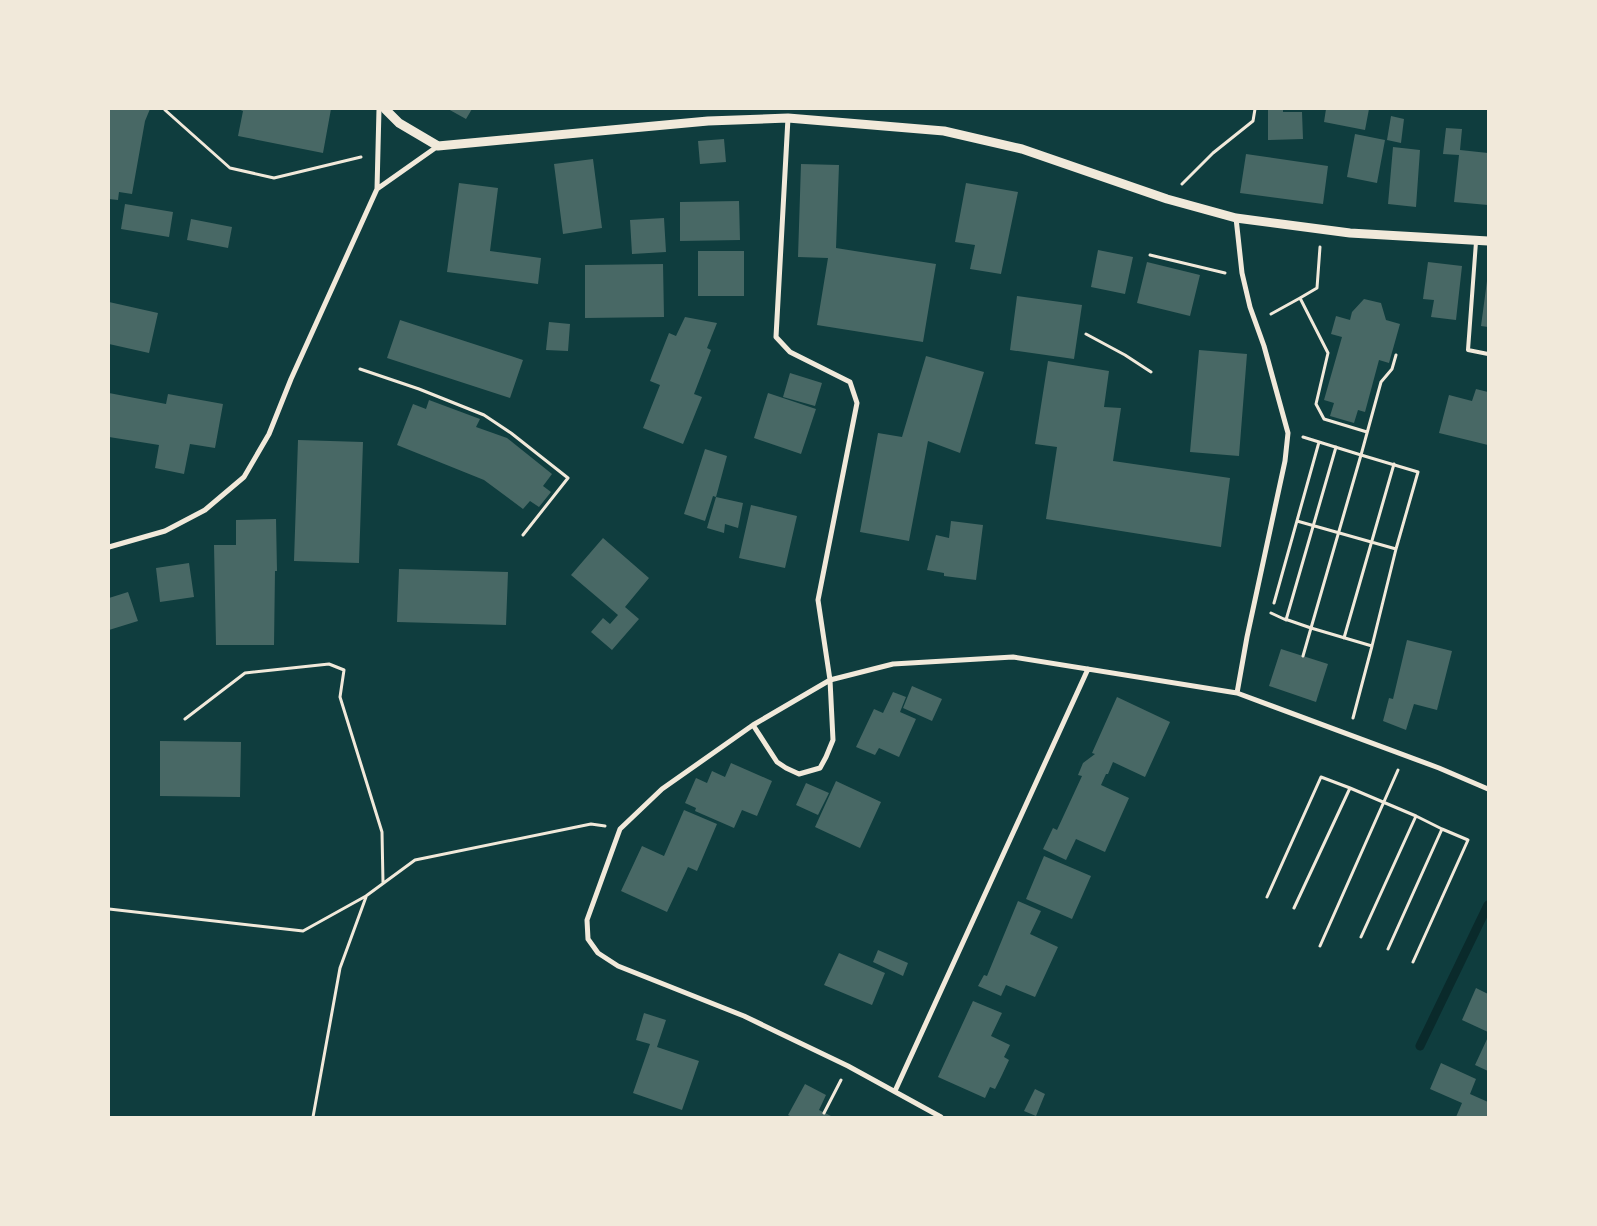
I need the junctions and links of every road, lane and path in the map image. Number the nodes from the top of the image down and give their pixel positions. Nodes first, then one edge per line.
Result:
1 (379, 109) edge
2 (385, 109) edge
3 (1255, 109) edge
4 (164, 110) edge
5 (788, 118) junction
6 (438, 146) junction
7 (377, 153) junction
8 (377, 189) junction
9 (1167, 199) junction
10 (1236, 218) junction
11 (1320, 229) junction
12 (1477, 240) junction
13 (1488, 241) edge
14 (1150, 255) dead end
15 (1225, 273) dead end
16 (1299, 298) junction
17 (1286, 305) dead end
18 (1086, 334) dead end
19 (1488, 354) edge
20 (1396, 355) dead end
21 (360, 370) dead end
22 (1151, 372) dead end
23 (1367, 432) junction
24 (1308, 439) dead end
25 (1319, 442) junction
26 (1336, 447) junction
27 (1361, 455) junction
28 (1394, 464) junction
29 (1297, 521) junction
30 (1313, 525) junction
31 (1339, 533) junction
32 (523, 535) dead end
33 (1373, 543) junction
34 (109, 547) edge
35 (1396, 549) junction
36 (1284, 619) junction
37 (1311, 628) junction
38 (1344, 638) junction
39 (1372, 646) junction
40 (1303, 656) dead end
41 (1088, 669) junction
42 (830, 680) junction
43 (1238, 693) junction
44 (185, 719) dead end
45 (753, 725) junction
46 (1349, 734) junction
47 (1404, 756) junction
48 (1350, 788) junction
49 (1488, 789) edge
50 (1385, 802) junction
51 (1416, 816) junction
52 (620, 829) junction
53 (1442, 829) junction
54 (383, 883) junction
55 (366, 896) junction
56 (1267, 897) dead end
57 (1294, 908) dead end
58 (109, 909) edge
59 (1361, 937) dead end
60 (1320, 946) dead end
61 (1388, 949) dead end
62 (1413, 962) dead end
63 (848, 1066) junction
64 (895, 1091) junction
65 (824, 1113) dead end
66 (313, 1117) edge
67 (941, 1117) edge

1 - 7 street
2 - 6 street
3 - 9 path
4 - 7 path
5 - 6 street
5 - 9 street
5 - 42 street
6 - 8 street
7 - 8 street
8 - 34 street
9 - 10 street
10 - 11 street
10 - 43 street
11 - 12 street
11 - 16 path
12 - 13 street
12 - 19 lane
14 - 15 path
16 - 17 path
16 - 23 path
18 - 22 path
20 - 23 path
21 - 32 path
23 - 27 path
24 - 25 path
25 - 26 path
25 - 29 path
26 - 27 path
26 - 30 path
27 - 28 path
27 - 31 path
28 - 33 path
28 - 35 path
29 - 30 path
29 - 36 path
30 - 31 path
30 - 36 path
31 - 33 path
31 - 37 path
33 - 35 path
33 - 38 path
35 - 39 path
36 - 37 path
37 - 38 path
37 - 40 path
38 - 39 path
39 - 46 path
41 - 42 street
41 - 43 street
41 - 64 street
42 - 45 street
42 - 45 street
43 - 46 street
44 - 54 path
45 - 52 street
46 - 47 street
47 - 49 street
47 - 50 path
48 - 50 path
48 - 56 path
48 - 57 path
50 - 51 path
50 - 60 path
51 - 53 path
51 - 59 path
52 - 54 path
52 - 63 street
53 - 61 path
53 - 62 path
54 - 55 path
55 - 58 path
55 - 66 path
63 - 64 street
63 - 65 path
64 - 67 street

